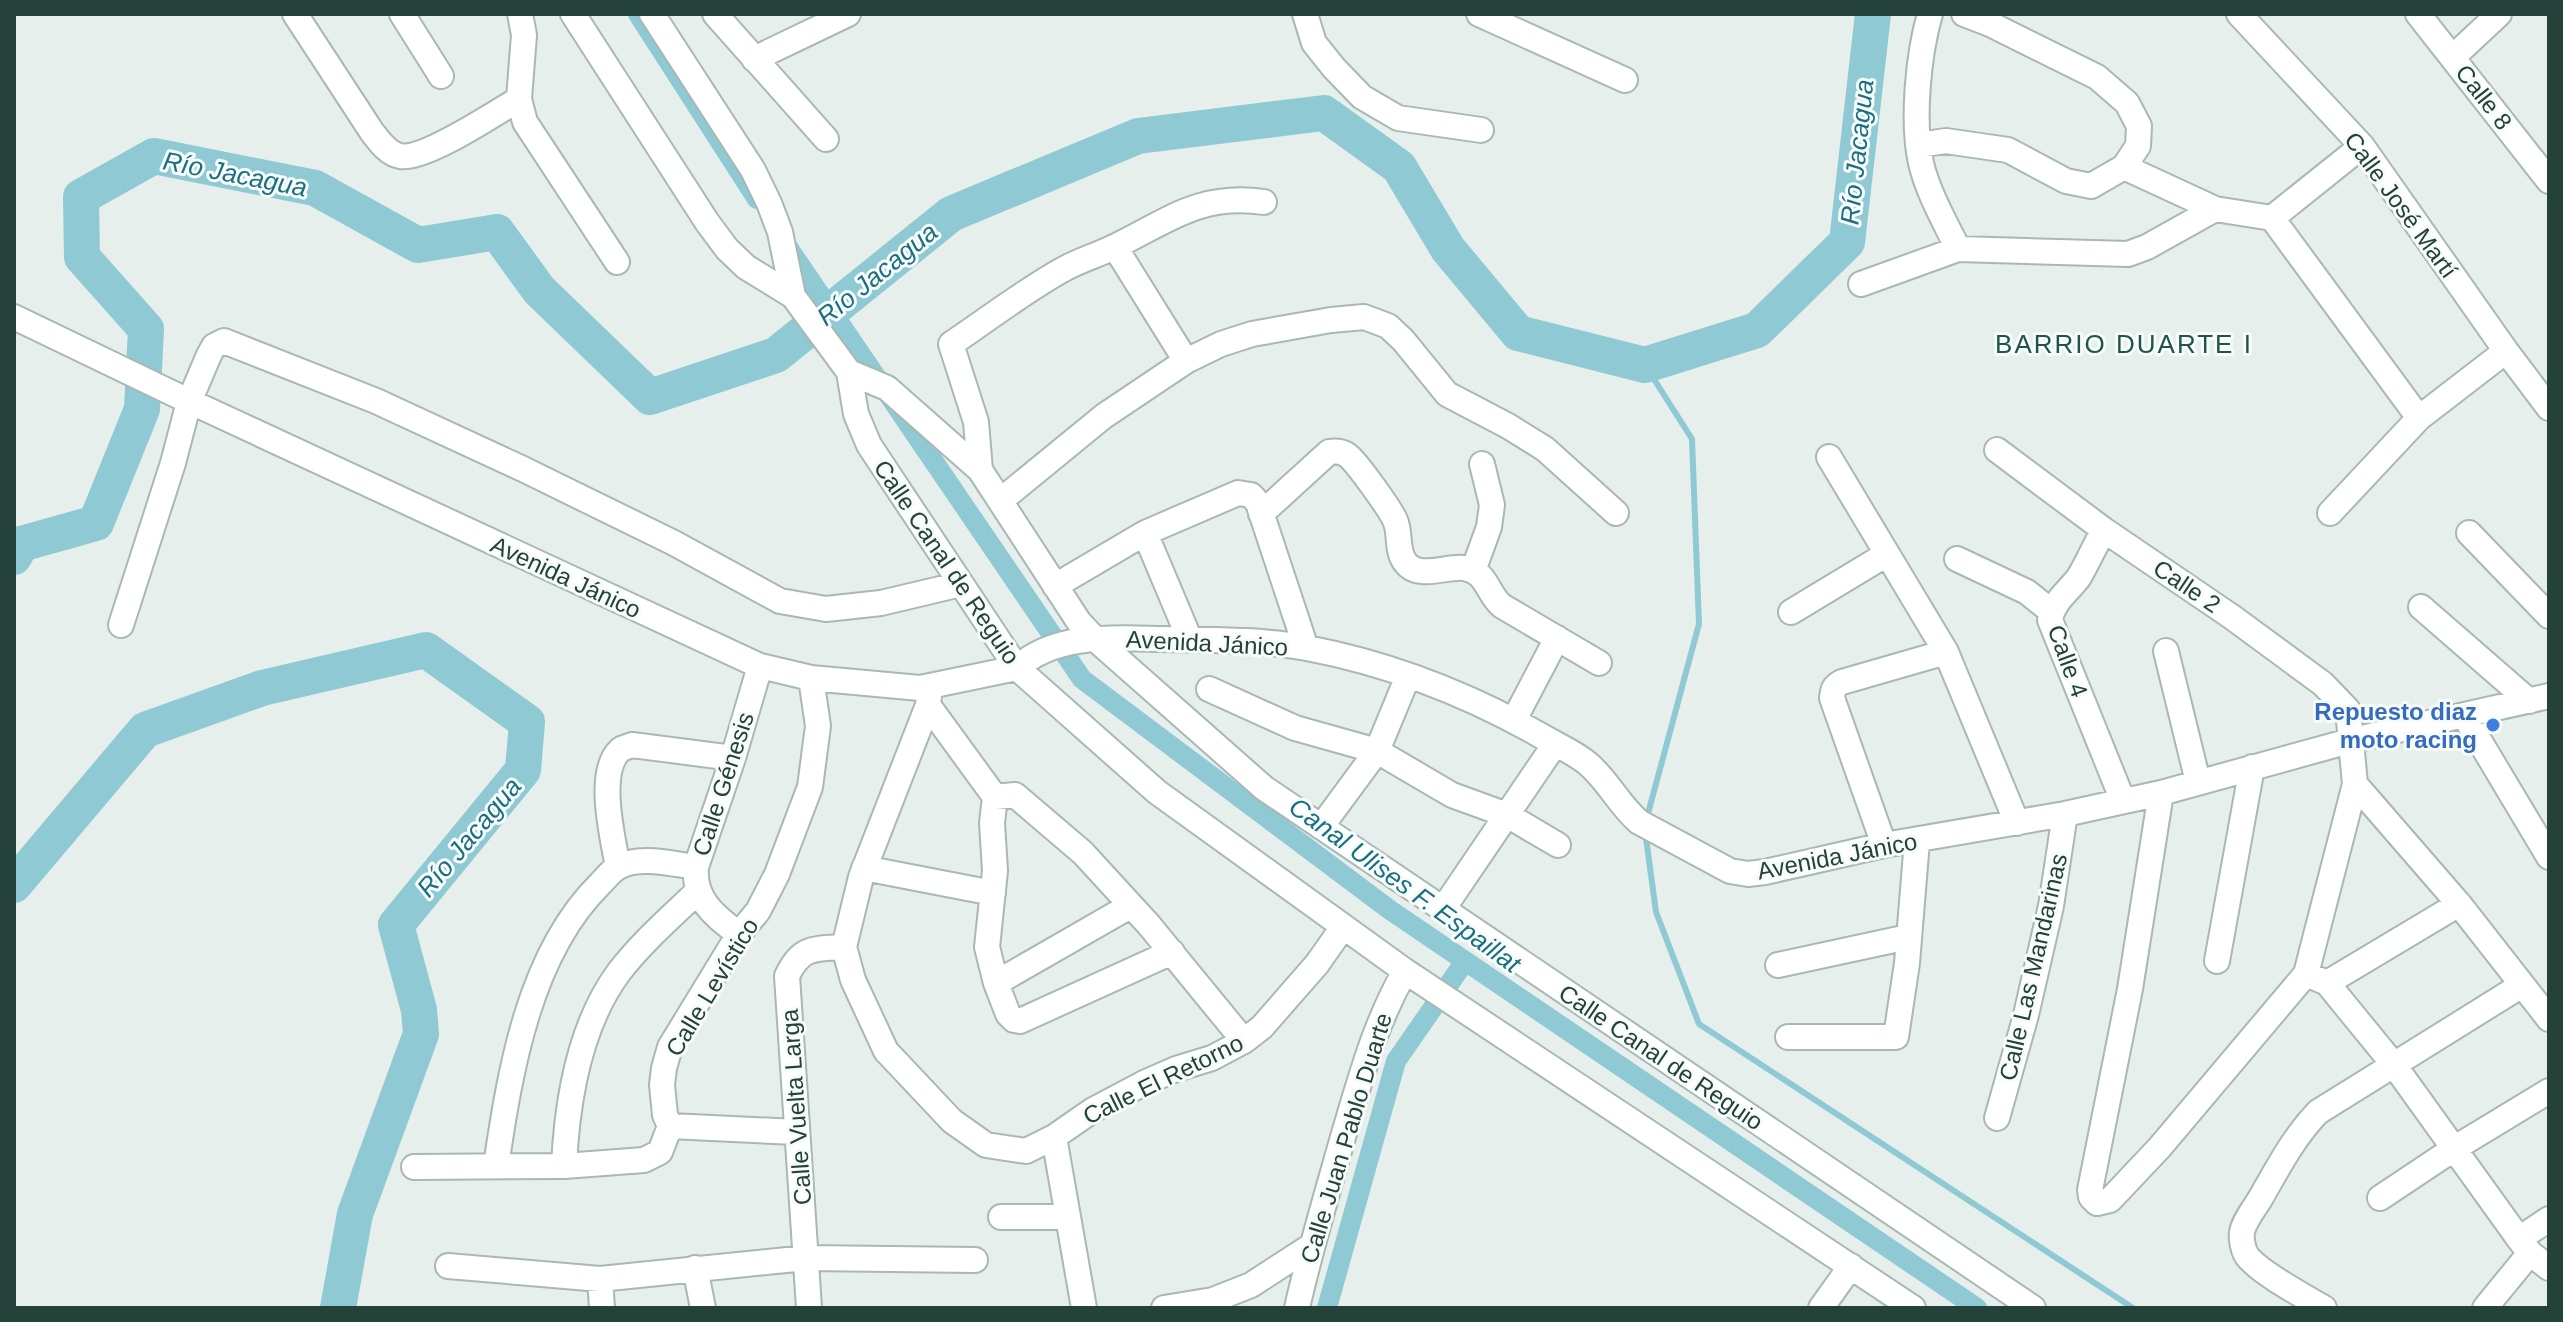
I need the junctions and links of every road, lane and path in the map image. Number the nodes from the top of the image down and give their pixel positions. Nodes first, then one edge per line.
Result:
1 (295, 14) edge
2 (402, 14) edge
3 (520, 14) edge
4 (573, 14) edge
5 (652, 14) edge
6 (715, 14) edge
7 (848, 14) edge
8 (1305, 14) edge
9 (1479, 14) edge
10 (1930, 14) edge
11 (1964, 14) edge
12 (2239, 14) edge
13 (2418, 14) edge
14 (2499, 14) edge
15 (2453, 57) junction
16 (754, 59) junction
17 (441, 76) dead end
18 (1625, 80) dead end
19 (519, 99) junction
20 (1481, 130) dead end
21 (826, 139) dead end
22 (1918, 145) junction
23 (2362, 146) junction
24 (2124, 167) junction
25 (2549, 181) edge
26 (1264, 202) dead end
27 (2215, 209) junction
28 (2272, 218) junction
29 (1115, 247) junction
30 (1958, 249) junction
31 (617, 262) dead end
32 (1861, 284) dead end
33 (793, 296) junction
34 (14, 317) edge
35 (2506, 351) junction
36 (1186, 361) junction
37 (849, 372) junction
38 (183, 398) junction
39 (2549, 408) edge
40 (2419, 418) junction
41 (1997, 450) dead end
42 (1829, 457) dead end
43 (1482, 464) dead end
44 (980, 470) junction
45 (1000, 501) junction
46 (1616, 513) dead end
47 (2330, 513) dead end
48 (1261, 514) junction
49 (2104, 530) junction
50 (1145, 533) junction
51 (2469, 533) dead end
52 (1887, 554) junction
53 (1957, 559) dead end
54 (1473, 571) junction
55 (961, 584) junction
56 (1055, 586) junction
57 (2421, 607) dead end
58 (1791, 612) dead end
59 (2052, 612) junction
60 (2549, 616) edge
61 (121, 625) dead end
62 (1557, 638) junction
63 (1087, 639) junction
64 (1190, 640) junction
65 (1306, 648) junction
66 (2166, 651) dead end
67 (1946, 652) junction
68 (1022, 663) junction
69 (1599, 663) dead end
70 (760, 666) junction
71 (1408, 676) junction
72 (811, 678) junction
73 (1209, 689) dead end
74 (929, 696) junction
75 (2539, 698) edge
76 (2464, 715) junction
77 (1514, 720) junction
78 (2353, 740) junction
79 (1555, 744) junction
80 (1377, 751) junction
81 (733, 758) junction
82 (2252, 767) junction
83 (2198, 782) junction
84 (2355, 784) junction
85 (2161, 793) junction
86 (995, 797) junction
87 (2123, 801) junction
88 (2065, 814) junction
89 (1507, 815) junction
90 (2017, 823) junction
91 (1321, 827) junction
92 (1917, 841) junction
93 (1558, 845) dead end
94 (1884, 845) junction
95 (2549, 857) edge
96 (618, 867) junction
97 (864, 868) junction
98 (696, 879) junction
99 (993, 893) junction
100 (2459, 904) junction
101 (1130, 906) junction
102 (1443, 909) junction
103 (1343, 927) junction
104 (739, 934) junction
105 (1908, 937) junction
106 (844, 947) junction
107 (1172, 952) junction
108 (2217, 961) dead end
109 (1778, 965) dead end
110 (1405, 971) junction
111 (2316, 978) junction
112 (996, 983) junction
113 (2522, 985) junction
114 (2549, 1019) edge
115 (1788, 1037) dead end
116 (1244, 1041) junction
117 (2394, 1065) junction
118 (2549, 1091) edge
119 (1997, 1118) dead end
120 (670, 1126) junction
121 (796, 1132) junction
122 (1054, 1137) junction
123 (2455, 1148) junction
124 (496, 1166) junction
125 (564, 1166) junction
126 (414, 1167) dead end
127 (2380, 1198) dead end
128 (1001, 1217) dead end
129 (1068, 1217) junction
130 (2549, 1219) edge
131 (1311, 1246) junction
132 (2532, 1254) edge
133 (806, 1258) junction
134 (975, 1260) dead end
135 (448, 1266) dead end
136 (1851, 1266) junction
137 (695, 1268) junction
138 (600, 1279) junction
139 (602, 1308) edge
140 (703, 1308) edge
141 (809, 1308) edge
142 (1084, 1308) edge
143 (1164, 1308) edge
144 (1297, 1308) edge
145 (1821, 1308) edge
146 (1913, 1308) edge
147 (2033, 1308) edge
148 (2324, 1308) edge
149 (2485, 1308) edge

1 - 19 street
2 - 17 street
3 - 19 street
4 - 33 street
5 - 33 street
6 - 16 street
7 - 16 street
8 - 20 street
9 - 18 street
10 - 22 street
11 - 24 street
12 - 23 street, Calle José Martí
13 - 15 street, Calle 8
14 - 15 street
15 - 25 street, Calle 8
16 - 21 street
19 - 31 street
22 - 24 street
22 - 30 street
23 - 28 street
23 - 35 street, Calle José Martí
24 - 27 street
26 - 29 street
27 - 28 street
27 - 30 street
28 - 40 street
29 - 36 street
29 - 44 street
30 - 32 street
33 - 37 street
34 - 38 street, Avenida Jánico
35 - 39 street, Calle José Martí
35 - 40 street
36 - 45 street
36 - 46 street
37 - 44 street, Calle Canal de Reguio
37 - 55 street, Calle Canal de Reguio
38 - 55 street
38 - 61 street
38 - 70 street, Avenida Jánico
40 - 47 street
41 - 49 street, Calle 2
42 - 52 street
43 - 54 street
44 - 45 street, Calle Canal de Reguio
45 - 56 street, Calle Canal de Reguio
48 - 50 street
48 - 54 street
48 - 65 street
49 - 59 street, Calle 4
49 - 78 street, Calle 2
50 - 56 street
50 - 64 street
51 - 60 street
52 - 58 street
52 - 67 street
53 - 59 street
54 - 62 street
55 - 68 street, Calle Canal de Reguio
56 - 63 street, Calle Canal de Reguio
57 - 75 street
59 - 87 street, Calle 4
62 - 69 street
62 - 77 street
63 - 64 street, Avenida Jánico
63 - 68 street, Avenida Jánico
63 - 91 street, Calle Canal de Reguio
64 - 65 street, Avenida Jánico
65 - 71 street, Avenida Jánico
66 - 83 street
67 - 90 street
67 - 94 street
68 - 74 street, Avenida Jánico
68 - 103 street, Calle Canal de Reguio
70 - 72 street, Avenida Jánico
70 - 81 street, Calle Génesis
71 - 77 street, Avenida Jánico
71 - 80 street
72 - 74 street, Avenida Jánico
72 - 104 street, Calle Levístico
73 - 80 street
74 - 86 street
74 - 97 street
75 - 76 street, Avenida Jánico
76 - 78 street, Avenida Jánico
76 - 95 street
77 - 79 street, Avenida Jánico
78 - 82 street, Avenida Jánico
78 - 84 street, Calle 2
79 - 89 street
79 - 94 street, Avenida Jánico
80 - 89 street
80 - 91 street
81 - 96 street
81 - 98 street, Calle Génesis
82 - 83 street, Avenida Jánico
82 - 108 street
83 - 85 street, Avenida Jánico
84 - 100 street
84 - 111 street, Calle 2
85 - 87 street, Avenida Jánico
85 - 111 street
86 - 99 street
86 - 101 street
87 - 88 street, Avenida Jánico
88 - 90 street, Avenida Jánico
88 - 119 street, Calle Las Mandarinas
89 - 93 street
89 - 102 street
90 - 92 street, Avenida Jánico
91 - 102 street, Calle Canal de Reguio
92 - 94 street, Avenida Jánico
92 - 105 street
96 - 98 street
96 - 124 street
97 - 99 street
97 - 106 street
98 - 104 street, Calle Génesis
98 - 125 street
99 - 112 street
100 - 111 street
100 - 113 street
101 - 107 street
101 - 112 street
102 - 147 street, Calle Canal de Reguio
103 - 110 street, Calle Canal de Reguio
103 - 116 street, Calle El Retorno
104 - 120 street, Calle Levístico
105 - 109 street
105 - 115 street
106 - 121 street, Calle Vuelta Larga
106 - 122 street, Calle El Retorno
107 - 112 street
107 - 116 street
110 - 131 street, Calle Juan Pablo Duarte
110 - 136 street, Calle Canal de Reguio
111 - 117 street
113 - 114 street
113 - 117 street
116 - 122 street, Calle El Retorno
117 - 123 street
117 - 148 street
118 - 123 street
120 - 121 street
120 - 125 street
121 - 133 street, Calle Vuelta Larga
122 - 129 street
123 - 127 street
123 - 132 street
124 - 125 street
124 - 126 street
128 - 129 street
129 - 142 street
130 - 132 street
131 - 143 street
131 - 144 street, Calle Juan Pablo Duarte
132 - 149 street
133 - 134 street
133 - 137 street
133 - 141 street, Calle Vuelta Larga
135 - 138 street
136 - 145 street
136 - 146 street, Calle Canal de Reguio
137 - 138 street
137 - 140 street
138 - 139 street

